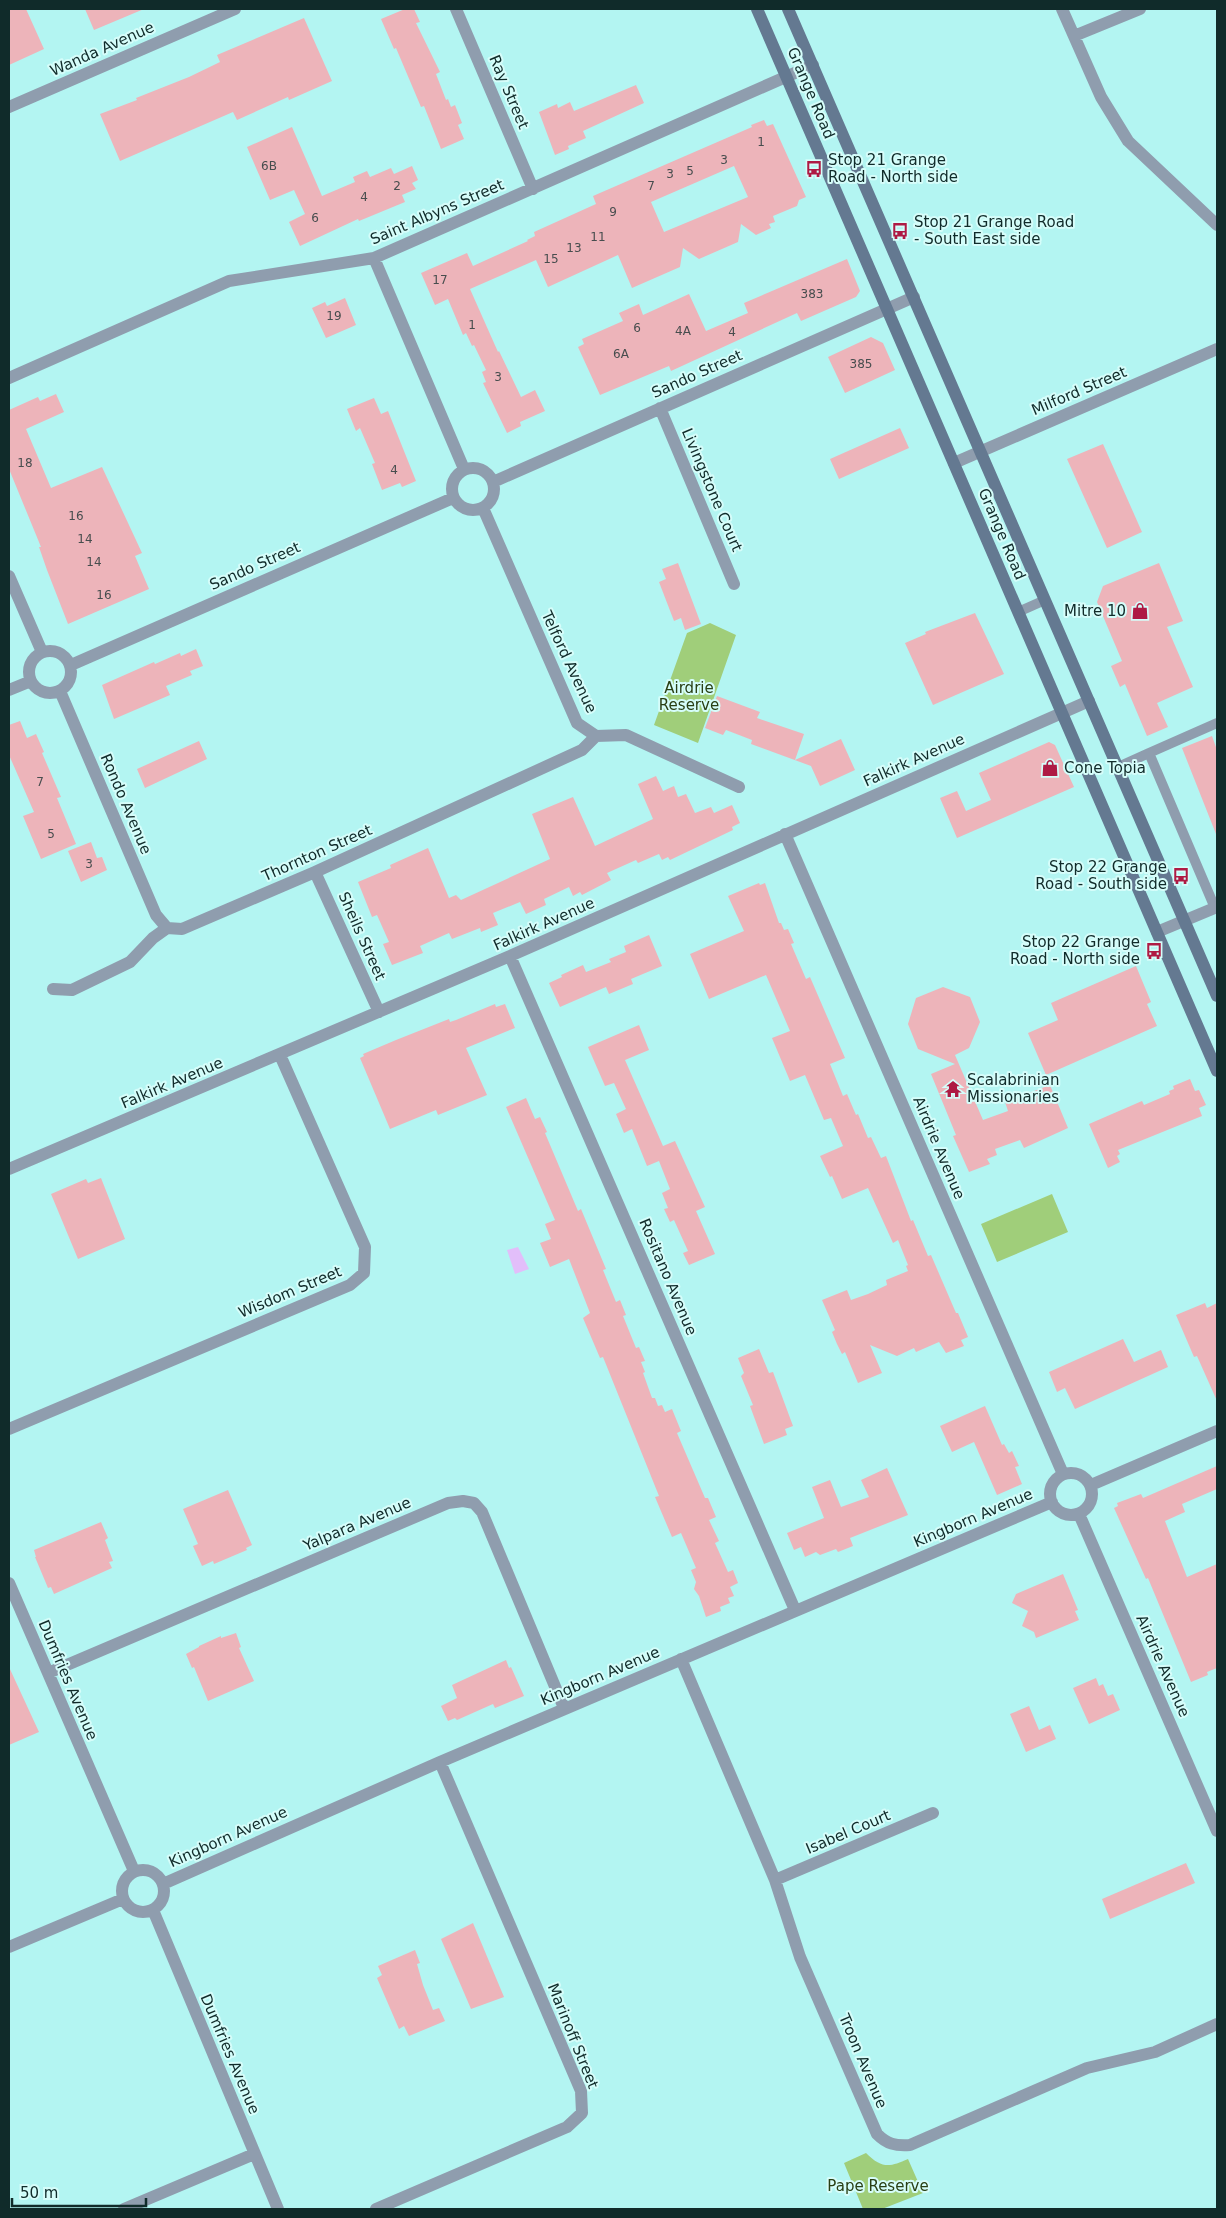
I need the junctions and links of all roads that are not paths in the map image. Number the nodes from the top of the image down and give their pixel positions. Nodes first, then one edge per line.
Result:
1 (235, 9) edge
2 (456, 9) edge
3 (757, 9) edge
4 (788, 9) edge
5 (1062, 9) edge
6 (1140, 9) edge
7 (1074, 36) junction
8 (812, 65) junction
9 (787, 77) junction
10 (9, 107) edge
11 (533, 189) junction
12 (1217, 225) edge
13 (374, 258) junction
14 (914, 297) junction
15 (887, 309) junction
16 (1217, 349) edge
17 (9, 378) edge
18 (660, 408) junction
19 (980, 451) junction
20 (954, 463) junction
21 (464, 469) junction
22 (493, 482) junction
23 (453, 498) junction
24 (483, 508) junction
25 (9, 576) edge
26 (734, 584) dead end
27 (1045, 600) junction
28 (1018, 612) junction
29 (42, 652) junction
30 (70, 665) junction
31 (31, 681) junction
32 (9, 690) edge
33 (60, 691) junction
34 (1089, 701) junction
35 (1062, 712) junction
36 (1217, 724) edge
37 (596, 736) junction
38 (1149, 753) junction
39 (1118, 767) junction
40 (739, 787) dead end
41 (785, 834) junction
42 (316, 872) junction
43 (1216, 907) edge
44 (1184, 920) junction
45 (167, 928) junction
46 (1157, 932) junction
47 (510, 956) junction
48 (53, 989) dead end
49 (1217, 996) edge
50 (379, 1012) junction
51 (280, 1055) junction
52 (1217, 1072) edge
53 (9, 1169) edge
54 (9, 1429) edge
55 (1217, 1431) edge
56 (1063, 1474) junction
57 (1091, 1485) junction
58 (1052, 1502) junction
59 (1079, 1514) junction
60 (9, 1583) edge
61 (795, 1610) junction
62 (681, 1660) junction
63 (48, 1673) junction
64 (564, 1708) junction
65 (440, 1762) junction
66 (933, 1813) dead end
67 (1217, 1831) edge
68 (134, 1871) junction
69 (775, 1880) junction
70 (163, 1884) junction
71 (123, 1900) junction
72 (152, 1910) junction
73 (9, 1947) edge
74 (1217, 2024) edge
75 (254, 2154) junction
76 (124, 2209) edge
77 (278, 2209) edge
78 (376, 2209) edge

1 - 10 street, Wanda Avenue
2 - 11 street, Ray Street
3 - 9 main road, Grange Road
4 - 8 main road, Grange Road
5 - 7 street
6 - 7 street
7 - 12 street
8 - 9 street, Saint Albyns Street
8 - 14 main road, Grange Road
9 - 11 street, Saint Albyns Street
9 - 15 main road, Grange Road
11 - 13 street, Saint Albyns Street
13 - 17 street, Saint Albyns Street
13 - 21 street
14 - 15 street, Sando Street
14 - 19 main road, Grange Road
15 - 18 street, Sando Street
15 - 20 main road, Grange Road
16 - 19 street, Milford Street
18 - 22 street, Sando Street
18 - 26 street, Livingstone Court
19 - 20 street, Milford Street
19 - 27 main road, Grange Road
20 - 28 main road, Grange Road
21 - 22 street
21 - 23 street
22 - 24 street
23 - 24 street
23 - 30 street, Sando Street
24 - 37 street, Telford Avenue
25 - 29 street
27 - 28 lane
27 - 34 main road, Grange Road
28 - 35 main road, Grange Road
29 - 30 street
29 - 31 street
30 - 33 street
31 - 32 street
31 - 33 street
33 - 45 street, Rondo Avenue
34 - 35 street, Falkirk Avenue
34 - 39 main road, Grange Road
35 - 41 street, Falkirk Avenue
35 - 46 main road, Grange Road
36 - 38 lane
37 - 40 street
37 - 42 street, Thornton Street
38 - 39 lane
38 - 43 lane
39 - 44 main road, Grange Road
41 - 47 street, Falkirk Avenue
41 - 56 street, Airdrie Avenue
42 - 45 street, Thornton Street
42 - 50 street, Sheils Street
43 - 44 street
44 - 46 street
44 - 49 main road, Grange Road
45 - 48 street
46 - 52 main road, Grange Road
47 - 50 street, Falkirk Avenue
47 - 61 street, Rositano Avenue
50 - 51 street, Falkirk Avenue
51 - 53 street, Falkirk Avenue
51 - 54 street, Wisdom Street
55 - 57 street
56 - 57 street
56 - 58 street
57 - 59 street
58 - 59 street
58 - 61 street, Kingborn Avenue
59 - 67 street, Airdrie Avenue
60 - 63 street, Dumfries Avenue
61 - 62 street, Kingborn Avenue
62 - 64 street, Kingborn Avenue
62 - 69 street, Troon Avenue
63 - 64 street, Yalpara Avenue
63 - 68 street, Dumfries Avenue
64 - 65 street, Kingborn Avenue
65 - 70 street, Kingborn Avenue
65 - 78 street, Marinoff Street
66 - 69 street, Isabel Court
68 - 70 street
68 - 71 street
69 - 74 street, Troon Avenue
70 - 72 street
71 - 72 street
71 - 73 street
72 - 75 street, Dumfries Avenue
75 - 76 street
75 - 77 street, Dumfries Avenue

